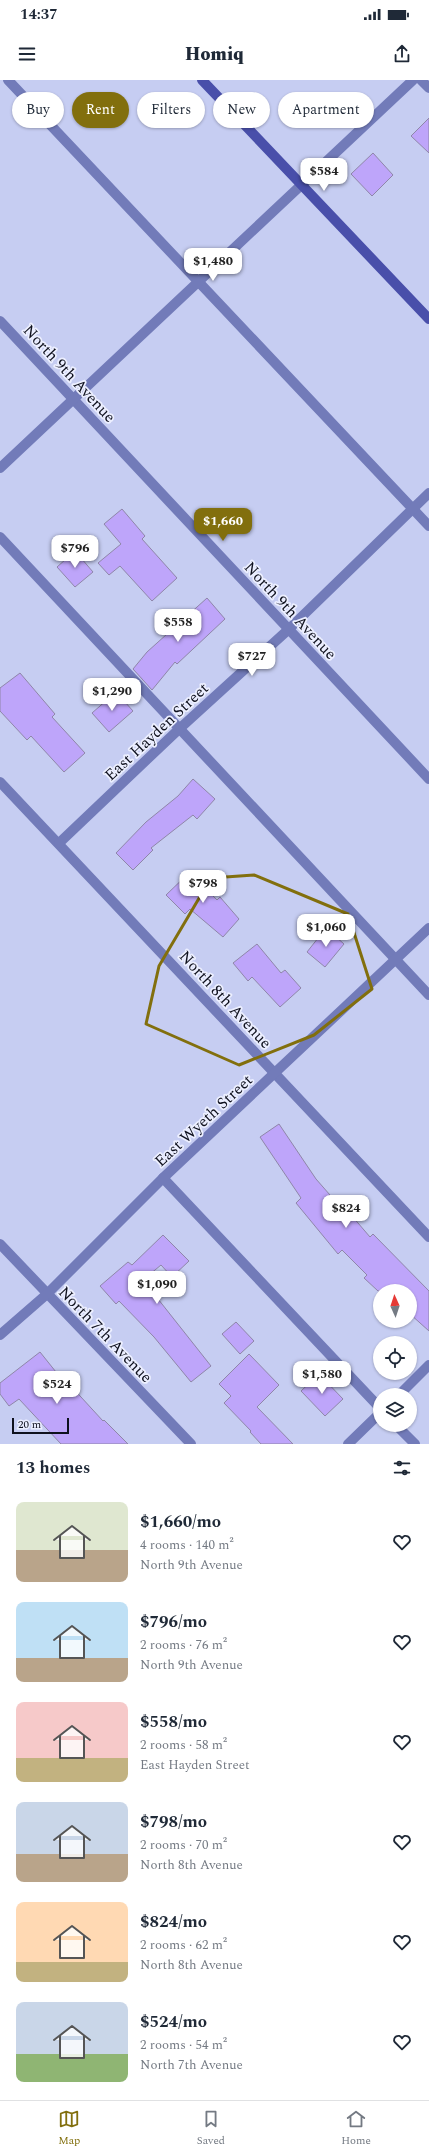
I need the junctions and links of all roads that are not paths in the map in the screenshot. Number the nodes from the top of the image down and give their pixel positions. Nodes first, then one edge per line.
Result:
1 (8, 80) edge
2 (202, 80) edge
3 (412, 80) edge
4 (421, 80) edge
5 (429, 88) edge
6 (301, 184) junction
7 (198, 281) junction
8 (429, 319) edge
9 (0, 321) edge
10 (74, 400) junction
11 (0, 468) edge
12 (429, 493) edge
13 (412, 508) junction
14 (429, 526) edge
15 (0, 537) edge
16 (289, 629) junction
17 (179, 729) junction
18 (429, 778) edge
19 (0, 782) edge
20 (59, 843) junction
21 (429, 928) edge
22 (395, 959) junction
23 (429, 995) edge
24 (275, 1073) junction
25 (163, 1178) junction
26 (429, 1238) edge
27 (0, 1244) edge
28 (47, 1294) junction
29 (0, 1335) edge
30 (429, 1365) edge
31 (406, 1388) edge
32 (373, 1401) edge
33 (373, 1421) edge
34 (403, 1432) edge
35 (191, 1444) edge
36 (348, 1444) edge
37 (414, 1444) edge

1 - 7 street
2 - 6 street
3 - 6 street
4 - 5 street
6 - 7 street
6 - 8 street
7 - 10 street
7 - 13 street
9 - 10 street, North 9th Avenue
10 - 11 street
10 - 16 street, North 9th Avenue
12 - 13 street, East Hayden Street
13 - 14 street
13 - 16 street, East Hayden Street
15 - 17 street
16 - 17 street, East Hayden Street
16 - 18 street, North 9th Avenue
17 - 20 street, East Hayden Street
17 - 22 street
19 - 20 street, North 8th Avenue
20 - 24 street, North 8th Avenue
21 - 22 street, East Wyeth Street
22 - 23 street
22 - 24 street, East Wyeth Street
24 - 25 street, East Wyeth Street
24 - 26 street, North 8th Avenue
25 - 28 street, East Wyeth Street
25 - 32 street
27 - 28 street, North 7th Avenue
28 - 29 street, East Wyeth Street
28 - 35 street, North 7th Avenue
30 - 31 street
33 - 36 street
34 - 37 street

